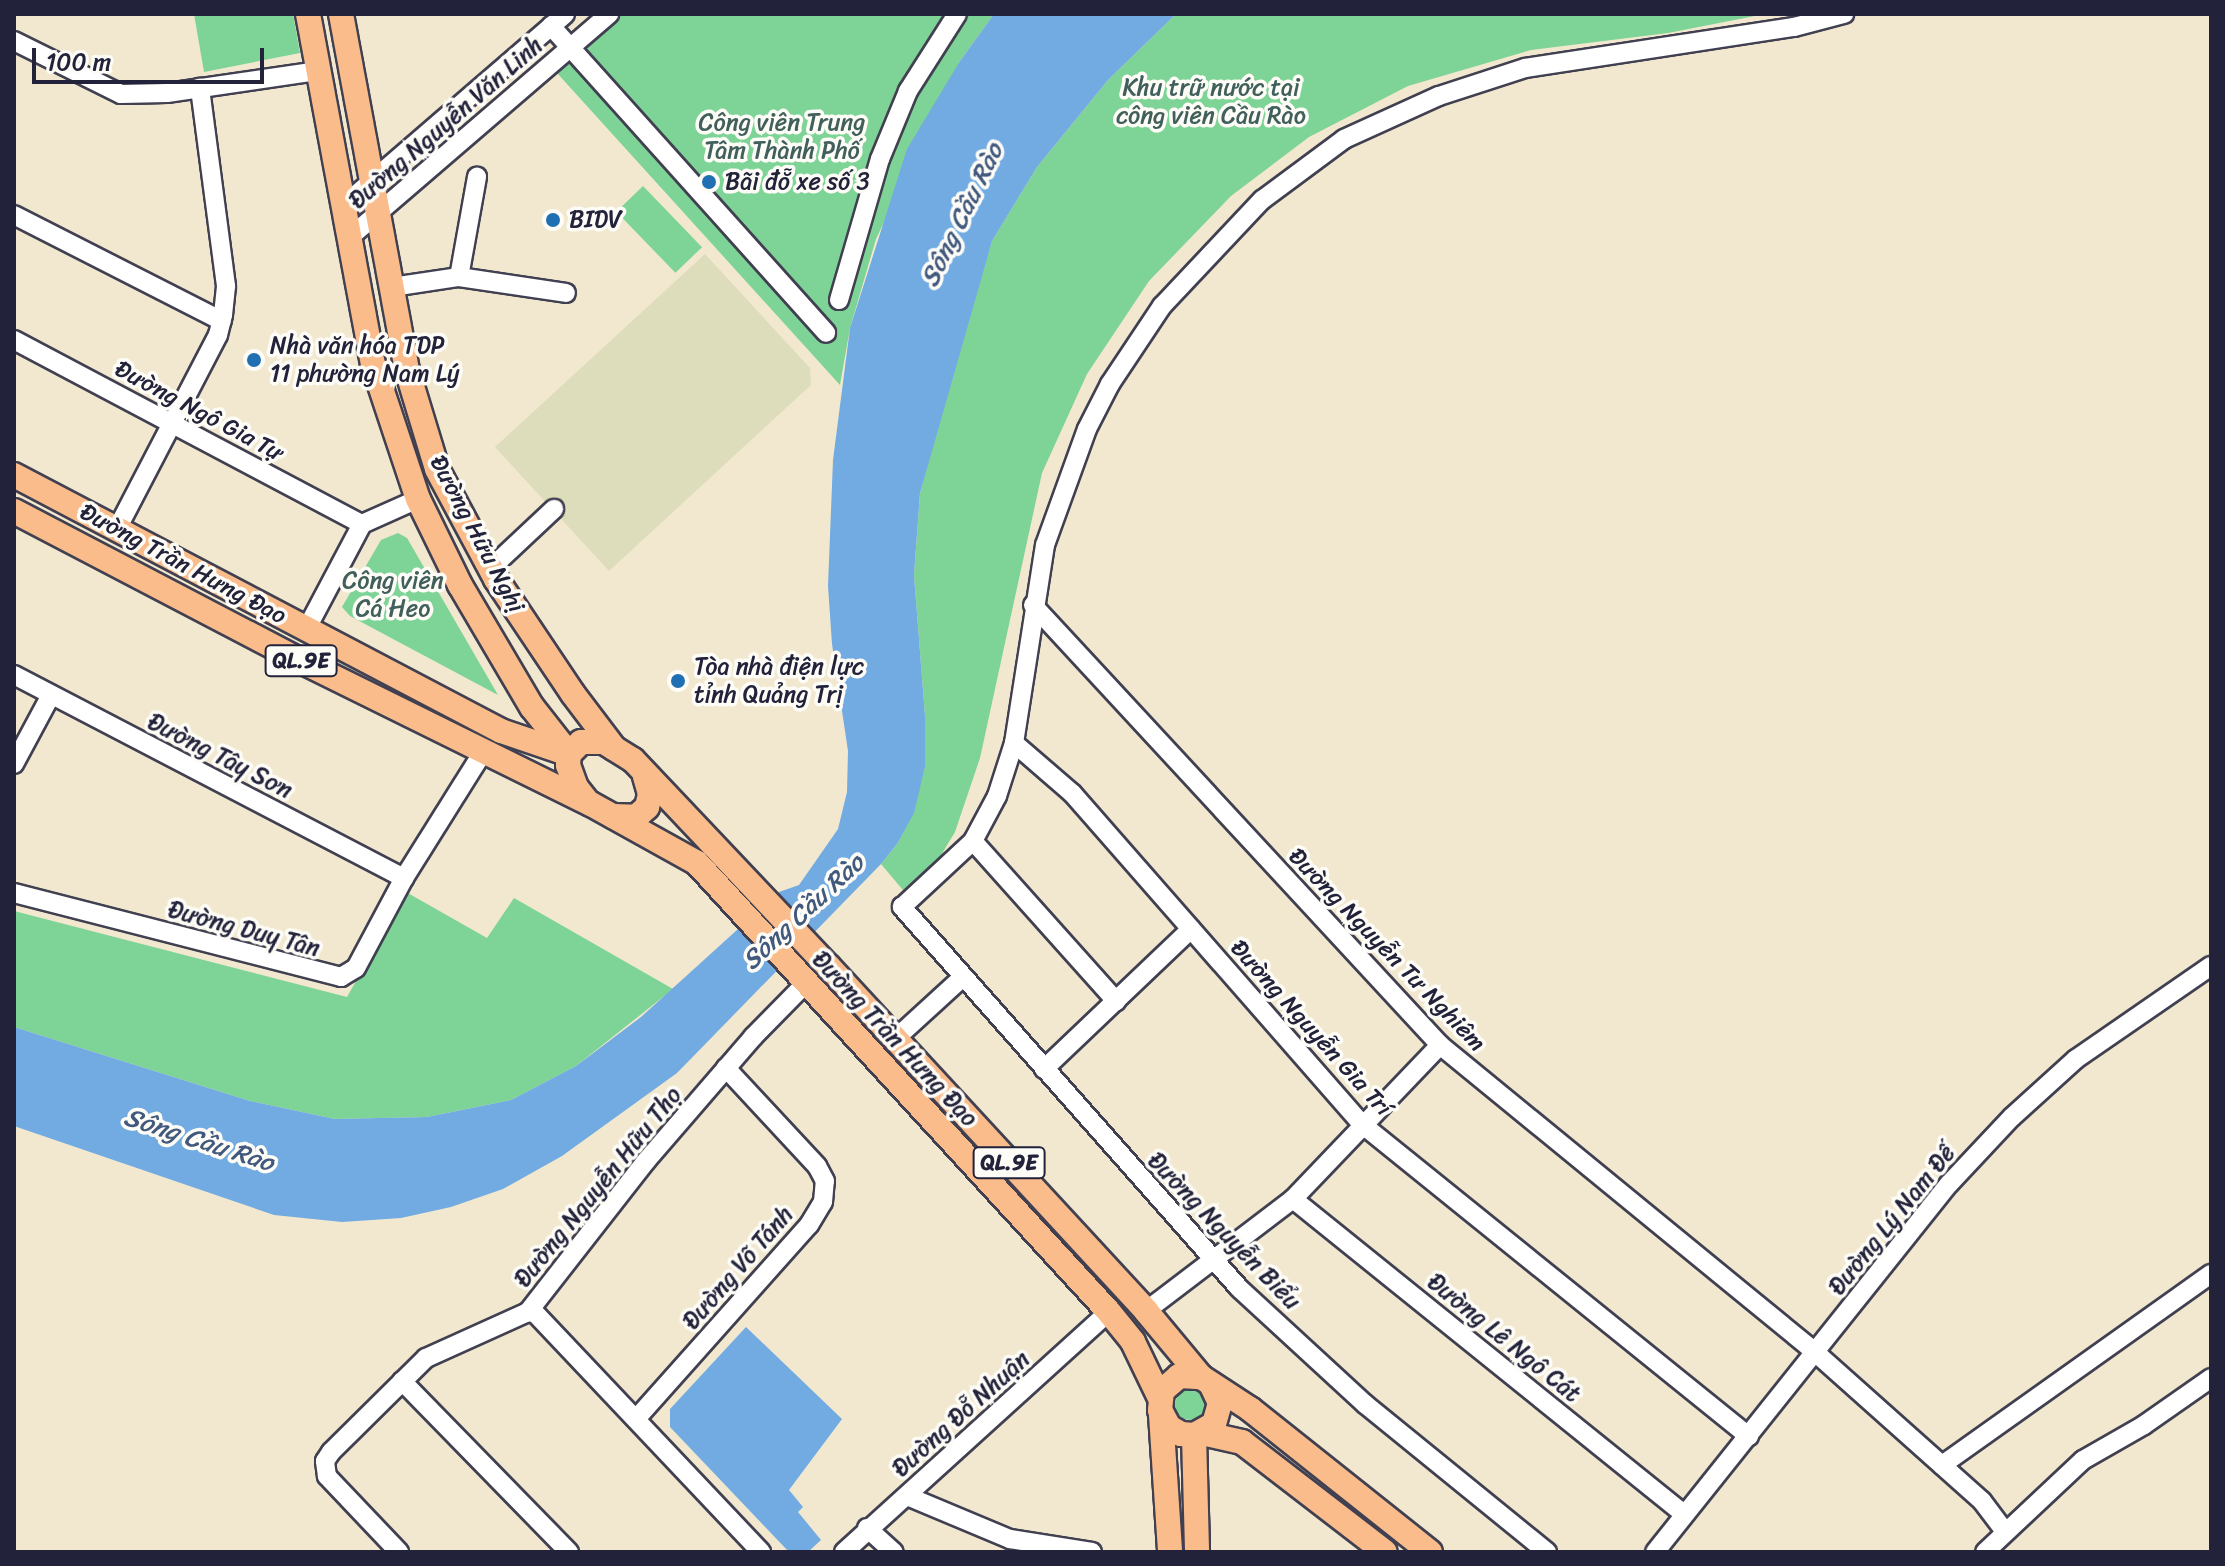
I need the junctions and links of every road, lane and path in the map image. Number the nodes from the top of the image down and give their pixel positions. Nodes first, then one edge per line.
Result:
1 (308, 14) edge
2 (341, 14) edge
3 (609, 14) edge
4 (957, 14) edge
5 (1844, 14) edge
6 (558, 20) edge
7 (14, 41) edge
8 (570, 48) junction
9 (318, 71) junction
10 (200, 88) junction
11 (477, 177) dead end
12 (372, 180) junction
13 (344, 205) junction
14 (378, 213) junction
15 (14, 215) edge
16 (350, 237) junction
17 (459, 277) junction
18 (392, 287) junction
19 (566, 293) dead end
20 (839, 300) dead end
21 (222, 321) junction
22 (826, 333) dead end
23 (14, 340) edge
24 (173, 424) junction
25 (14, 475) edge
26 (418, 499) junction
27 (554, 509) dead end
28 (14, 511) edge
29 (362, 524) junction
30 (117, 529) junction
31 (490, 569) junction
32 (1033, 605) junction
33 (307, 628) junction
34 (293, 657) junction
35 (14, 675) edge
36 (51, 695) junction
37 (1014, 743) junction
38 (614, 748) junction
39 (483, 752) junction
40 (569, 754) junction
41 (14, 764) edge
42 (645, 777) junction
43 (591, 804) junction
44 (613, 816) junction
45 (973, 841) junction
46 (404, 878) junction
47 (14, 893) edge
48 (1191, 929) junction
49 (2211, 966) edge
50 (802, 975) junction
51 (963, 977) junction
52 (1116, 1001) junction
53 (895, 1039) junction
54 (1440, 1045) junction
55 (726, 1068) junction
56 (1044, 1069) junction
57 (1363, 1125) junction
58 (1293, 1199) junction
59 (1213, 1261) junction
60 (2211, 1274) edge
61 (1146, 1311) junction
62 (528, 1312) junction
63 (1109, 1312) junction
64 (1816, 1353) junction
65 (2211, 1378) edge
66 (1206, 1380) junction
67 (402, 1381) junction
68 (1160, 1407) junction
69 (636, 1419) junction
70 (1198, 1434) junction
71 (1749, 1437) junction
72 (1942, 1465) junction
73 (907, 1496) junction
74 (1684, 1514) junction
75 (867, 1528) junction
76 (2005, 1531) junction
77 (399, 1552) edge
78 (569, 1552) edge
79 (761, 1552) edge
80 (844, 1552) edge
81 (894, 1552) edge
82 (1084, 1552) edge
83 (1092, 1552) edge
84 (1170, 1552) edge
85 (1197, 1552) edge
86 (1385, 1552) edge
87 (1430, 1552) edge
88 (1547, 1552) edge
89 (1655, 1552) edge
90 (1985, 1552) edge

1 - 9 main road, Đường Hữu Nghị
2 - 12 main road, Đường Hữu Nghị
3 - 8 street, Đường Nguyễn Văn Linh
4 - 20 street
5 - 32 street
6 - 8 street
6 - 12 street, Đường Nguyễn Văn Linh
7 - 10 street
8 - 14 street, Đường Nguyễn Văn Linh
8 - 22 street
9 - 10 street
9 - 13 main road, Đường Hữu Nghị
10 - 21 street
11 - 17 street
12 - 13 street, Đường Nguyễn Văn Linh
12 - 14 main road, Đường Hữu Nghị
13 - 16 main road, Đường Hữu Nghị
14 - 16 street, Đường Nguyễn Văn Linh
14 - 18 main road, Đường Hữu Nghị
15 - 21 street
16 - 26 main road, Đường Hữu Nghị
17 - 18 street
17 - 19 street
18 - 31 main road, Đường Hữu Nghị
21 - 24 street
23 - 24 street, Đường Ngô Gia Tự
24 - 29 street, Đường Ngô Gia Tự
24 - 30 street
25 - 30 main road, Đường Trần Hưng Đạo / QL.9E
26 - 29 street
26 - 40 main road, Đường Hữu Nghị
27 - 31 street
28 - 34 main road, Đường Trần Hưng Đạo / QL.9E
29 - 33 street
30 - 33 main road, Đường Trần Hưng Đạo / QL.9E
31 - 38 main road, Đường Hữu Nghị
32 - 37 street
32 - 54 street, Đường Nguyễn Tư Nghiêm
33 - 34 main road
33 - 40 main road, Đường Trần Hưng Đạo / QL.9E
34 - 39 main road, Đường Trần Hưng Đạo / QL.9E
35 - 36 street, Đường Tây Sơn
36 - 41 street
36 - 46 street, Đường Tây Sơn
37 - 45 street
37 - 48 street, Đường Nguyễn Gia Trí
38 - 40 main road
38 - 42 main road, Đường Trần Hưng Đạo
39 - 43 main road, Đường Trần Hưng Đạo / QL.9E
39 - 46 street, Đường Duy Tân
40 - 43 main road, Đường Trần Hưng Đạo
42 - 44 main road
42 - 53 main road, Đường Trần Hưng Đạo / QL.9E
43 - 44 main road, Đường Trần Hưng Đạo
44 - 50 main road, Đường Trần Hưng Đạo / QL.9E
45 - 51 street, Đường Nguyễn Biểu
45 - 52 street
46 - 47 street, Đường Duy Tân
48 - 52 street
48 - 57 street, Đường Nguyễn Gia Trí
49 - 64 street, Đường Lý Nam Đế
50 - 55 street, Đường Nguyễn Hữu Thọ
50 - 63 main road, Đường Trần Hưng Đạo / QL.9E
51 - 53 street
51 - 56 street, Đường Nguyễn Biểu
52 - 56 street
53 - 61 main road, Đường Trần Hưng Đạo / QL.9E
54 - 57 street
54 - 64 street, Đường Nguyễn Tư Nghiêm
55 - 62 street, Đường Nguyễn Hữu Thọ
55 - 69 street, Đường Võ Tánh
56 - 59 street, Đường Nguyễn Biểu
57 - 58 street
57 - 71 street, Đường Nguyễn Gia Trí
58 - 59 street
58 - 74 street, Đường Lê Ngô Cát
59 - 61 street
59 - 88 street, Đường Nguyễn Biểu
60 - 72 street
61 - 66 main road, Đường Trần Hưng Đạo / QL.9E
62 - 67 street, Đường Nguyễn Hữu Thọ
62 - 69 street
63 - 68 main road, Đường Trần Hưng Đạo / QL.9E
63 - 73 street, Đường Đỗ Nhuận
64 - 71 street, Đường Lý Nam Đế
64 - 72 street, Đường Nguyễn Tư Nghiêm
65 - 76 street
66 - 68 main road
66 - 70 main road
66 - 87 main road, Đường Trần Hưng Đạo / QL.9E
67 - 77 street, Đường Nguyễn Hữu Thọ
67 - 78 street
68 - 70 main road
68 - 84 main road
69 - 79 street
70 - 85 main road
70 - 86 main road
71 - 74 street, Đường Lý Nam Đế
72 - 76 street, Đường Nguyễn Tư Nghiêm
73 - 75 street, Đường Đỗ Nhuận
73 - 82 street
74 - 89 street, Đường Lý Nam Đế
75 - 80 street, Đường Đỗ Nhuận
75 - 81 street
76 - 90 street
82 - 83 street

